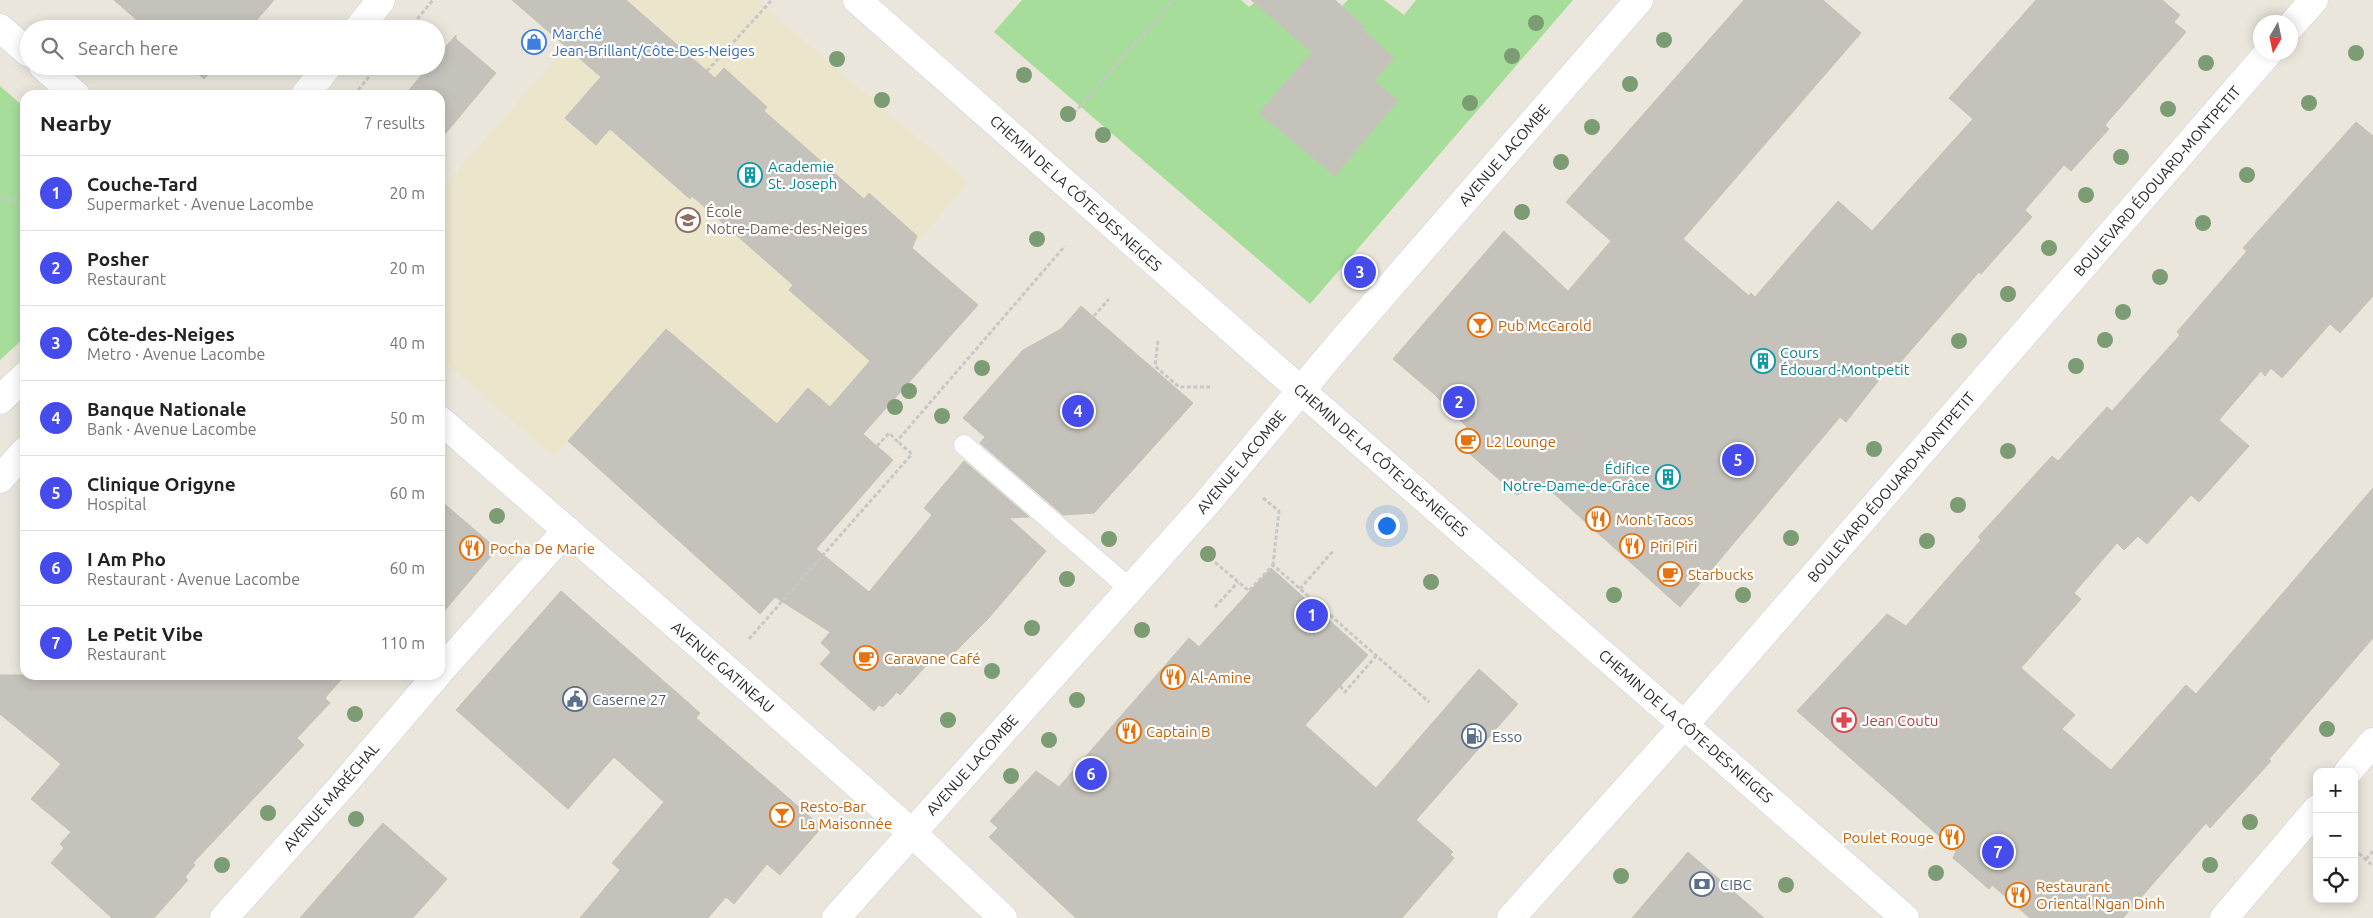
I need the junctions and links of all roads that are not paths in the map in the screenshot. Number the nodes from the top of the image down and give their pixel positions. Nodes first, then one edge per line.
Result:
1 (381, 0) edge
2 (857, 0) edge
3 (1639, 0) edge
4 (2314, 0) edge
5 (2298, 18) edge
6 (365, 20) edge
7 (0, 28) edge
8 (20, 46) edge
9 (2261, 60) edge
10 (53, 75) edge
11 (321, 75) edge
12 (70, 90) edge
13 (309, 90) edge
14 (20, 381) edge
15 (1300, 389) junction
16 (0, 400) edge
17 (445, 424) edge
18 (964, 445) dead end
19 (20, 457) edge
20 (0, 479) edge
21 (567, 530) junction
22 (1130, 589) junction
23 (445, 665) edge
24 (432, 680) edge
25 (1685, 724) junction
26 (2373, 742) edge
27 (2351, 768) edge
28 (2314, 813) edge
29 (912, 832) junction
30 (224, 918) edge
31 (836, 918) edge
32 (1003, 918) edge
33 (1511, 918) edge
34 (1905, 918) edge
35 (2224, 918) edge

1 - 6 street
2 - 15 street, CHEMIN DE LA CÔTE-DES-NEIGES
3 - 15 street, AVENUE LACOMBE
4 - 5 street
7 - 8 street
9 - 25 street, BOULEVARD ÉDOUARD-MONTPETIT
10 - 12 street
11 - 13 street
14 - 16 street
15 - 22 street, AVENUE LACOMBE
15 - 25 street, CHEMIN DE LA CÔTE-DES-NEIGES
17 - 21 street, AVENUE GATINEAU
18 - 22 lane
19 - 20 street
21 - 23 street
21 - 29 street, AVENUE GATINEAU
22 - 29 street, AVENUE LACOMBE
24 - 30 street, AVENUE MARÉCHAL
25 - 33 street, BOULEVARD ÉDOUARD-MONTPETIT
25 - 34 street, CHEMIN DE LA CÔTE-DES-NEIGES
26 - 27 street
28 - 35 street
29 - 31 street, AVENUE LACOMBE
29 - 32 street, AVENUE GATINEAU

